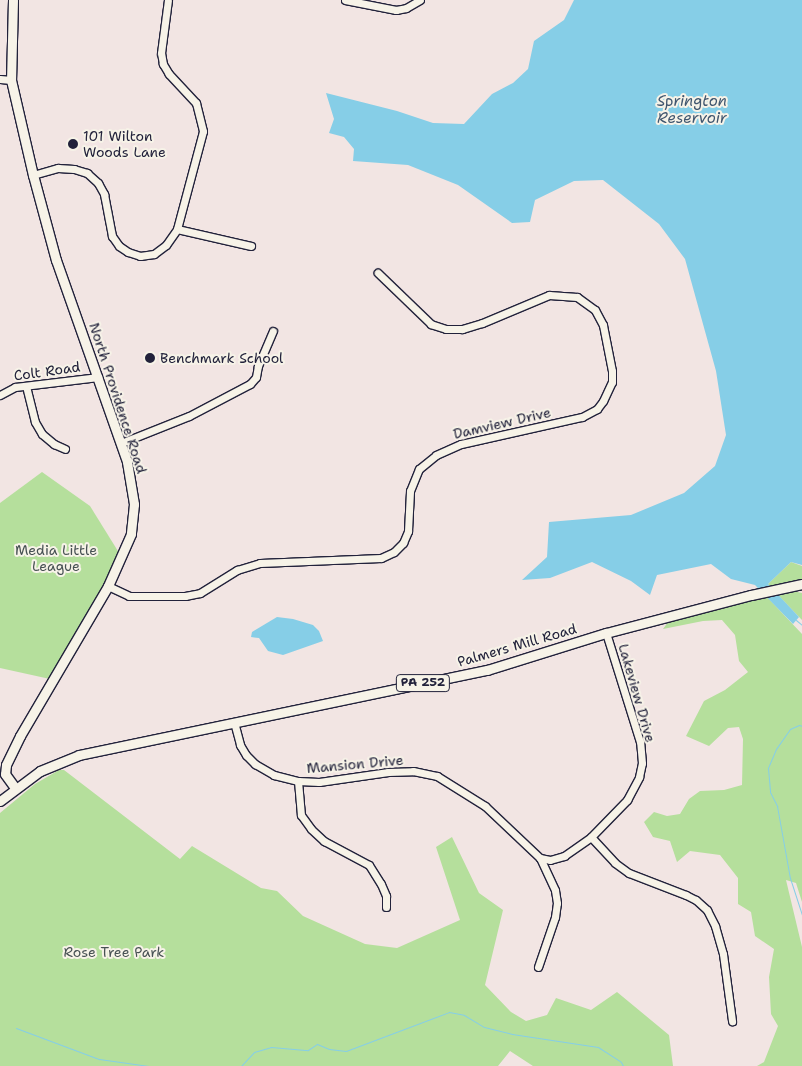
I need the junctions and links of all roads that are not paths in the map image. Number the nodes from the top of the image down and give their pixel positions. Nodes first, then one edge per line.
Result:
1 (13, 0) edge
2 (168, 0) edge
3 (346, 0) edge
4 (420, 0) edge
5 (0, 79) edge
6 (10, 80) junction
7 (33, 175) junction
8 (178, 229) junction
9 (251, 246) dead end
10 (378, 273) dead end
11 (273, 331) dead end
12 (98, 377) junction
13 (26, 386) junction
14 (0, 395) edge
15 (121, 443) junction
16 (65, 449) dead end
17 (802, 584) edge
18 (108, 586) junction
19 (606, 633) junction
20 (234, 722) junction
21 (298, 781) junction
22 (15, 788) junction
23 (0, 801) edge
24 (591, 837) junction
25 (540, 858) junction
26 (386, 907) dead end
27 (538, 967) dead end
28 (732, 1021) dead end

1 - 6 main road, North Providence Road
2 - 8 street
3 - 4 street
5 - 6 street
6 - 7 main road, North Providence Road
7 - 8 street
7 - 12 main road, North Providence Road
8 - 9 street
10 - 18 street, Damview Drive
11 - 15 street
12 - 13 street, Colt Road
12 - 15 main road, North Providence Road
13 - 14 street, Colt Road
13 - 16 street
15 - 18 main road, North Providence Road
17 - 19 main road, Palmers Mill Road / PA 252
18 - 22 main road, North Providence Road
19 - 20 main road, Palmers Mill Road / PA 252
19 - 24 street, Lakeview Drive
20 - 21 street, Mansion Drive
20 - 22 main road, Palmers Mill Road / PA 252
21 - 25 street, Mansion Drive
21 - 26 street
22 - 23 main road, PA 252
24 - 25 street, Lakeview Drive
24 - 28 street
25 - 27 street

